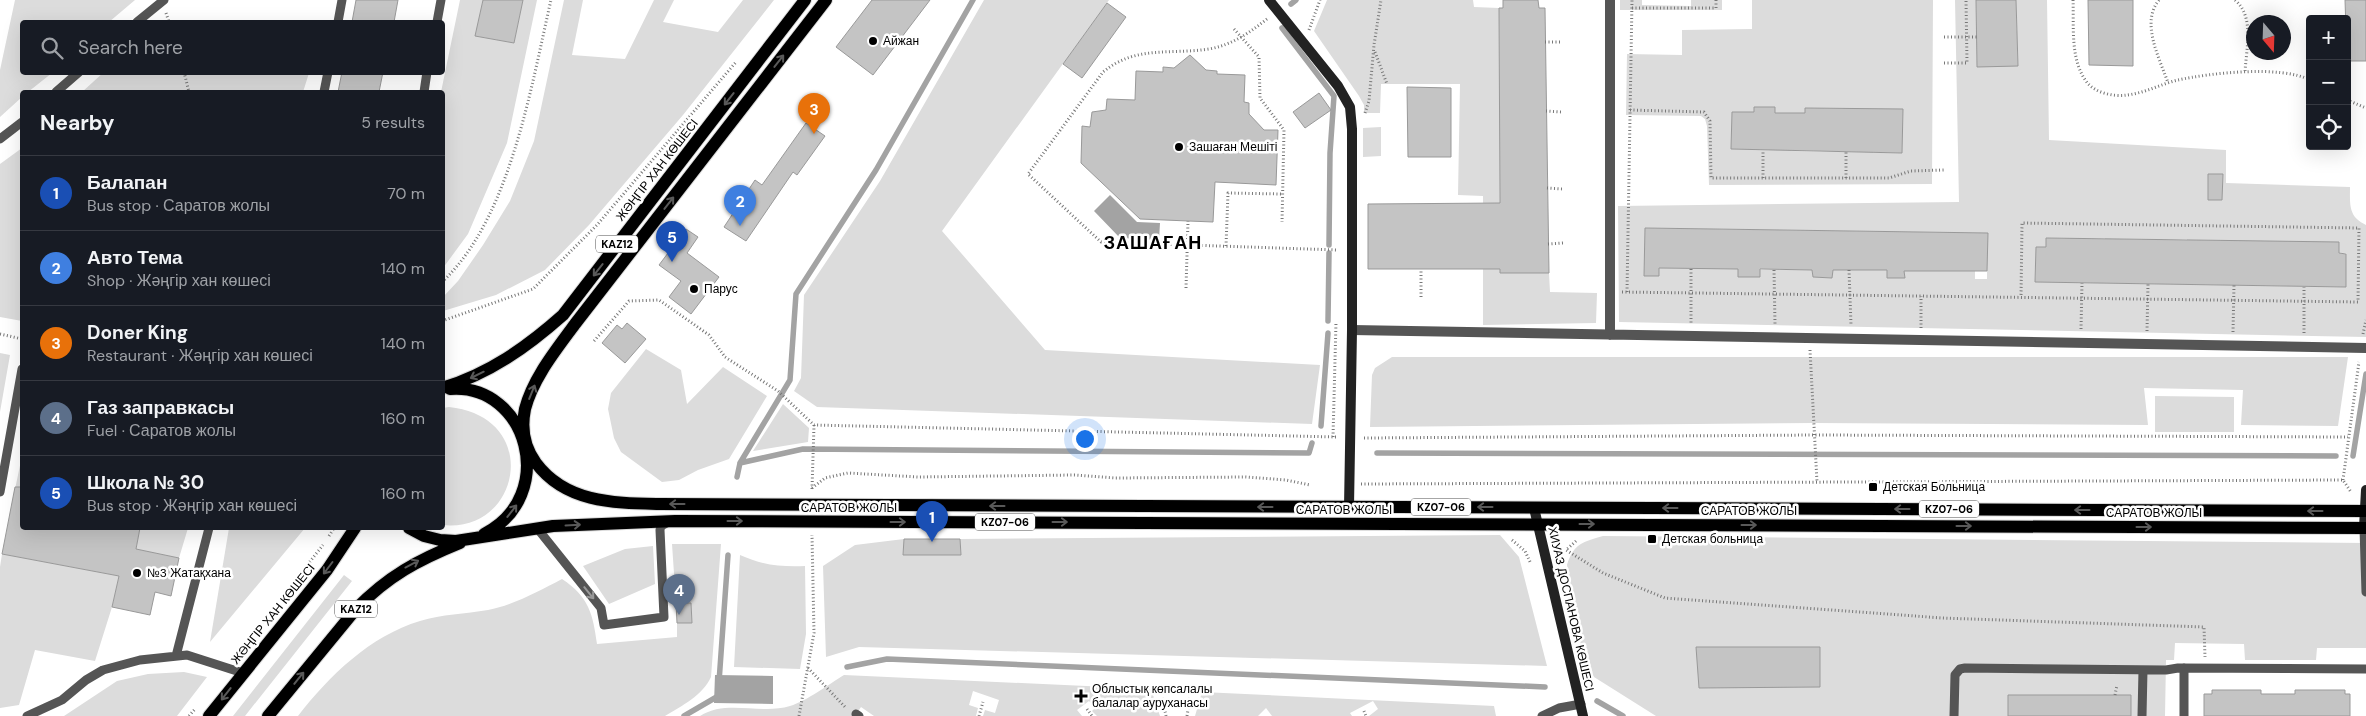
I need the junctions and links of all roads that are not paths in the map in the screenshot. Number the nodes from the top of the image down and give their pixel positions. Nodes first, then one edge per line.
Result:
1 (164, 0) edge
2 (342, 0) edge
3 (441, 0) edge
4 (805, 0) edge
5 (826, 0) edge
6 (1610, 0) edge
7 (1273, 3) edge
8 (139, 20) edge
9 (338, 20) edge
10 (437, 20) edge
11 (76, 75) edge
12 (327, 75) edge
13 (427, 75) edge
14 (58, 90) edge
15 (324, 90) edge
16 (424, 90) edge
17 (20, 124) edge
18 (0, 139) edge
19 (1352, 330) junction
20 (1610, 335) junction
21 (2363, 348) edge
22 (20, 380) edge
23 (445, 388) edge
24 (445, 389) edge
25 (524, 440) junction
26 (0, 492) edge
27 (2366, 492) edge
28 (1349, 507) junction
29 (1534, 508) junction
30 (2365, 511) edge
31 (675, 521) junction
32 (1538, 524) junction
33 (537, 528) junction
34 (2365, 528) edge
35 (208, 530) edge
36 (355, 530) edge
37 (413, 530) edge
38 (472, 538) junction
39 (2366, 592) edge
40 (176, 656) junction
41 (2184, 668) junction
42 (2366, 669) edge
43 (2143, 670) junction
44 (242, 672) junction
45 (1581, 704) junction
46 (27, 716) edge
47 (209, 716) edge
48 (268, 716) edge
49 (1542, 716) edge
50 (1584, 716) edge
51 (1954, 716) edge
52 (2142, 716) edge
53 (2184, 716) edge

1 - 8 lane
2 - 9 lane
3 - 10 lane
4 -> 23 main road, ЖӘҢГІР ХАН КӨШЕСІ / KAZ12
25 -> 5 main road, ЖӘҢГІР ХАН КӨШЕСІ / KAZ12
6 - 20 street
7 - 19 main road
11 - 14 lane
12 - 15 lane
13 - 16 lane
17 - 18 lane
19 - 20 street
19 - 28 main road
20 - 21 street
22 - 26 lane
24 - 25 main road, ЖӘҢГІР ХАН КӨШЕСІ / KAZ12
28 -> 25 main road, САРАТОВ ЖОЛЫ / KZ07-06
38 -> 25 main road, ЖӘҢГІР ХАН КӨШЕСІ / KAZ12
27 - 30 main road
29 -> 28 main road, САРАТОВ ЖОЛЫ / KZ07-06
30 -> 29 main road, САРАТОВ ЖОЛЫ / KZ07-06
29 - 32 main road, ХИУАЗ ДОСПАНОВА КӨШЕСІ
30 - 34 main road
31 -> 32 main road, САРАТОВ ЖОЛЫ / KZ07-06
33 -> 31 main road, САРАТОВ ЖОЛЫ / KZ07-06
33 -> 31 lane
32 -> 34 main road, САРАТОВ ЖОЛЫ / KZ07-06
32 - 45 main road, ХИУАЗ ДОСПАНОВА КӨШЕСІ
33 - 38 main road, САРАТОВ ЖОЛЫ / KZ07-06
34 - 39 lane
35 - 40 lane
36 -> 44 main road, ЖӘҢГІР ХАН КӨШЕСІ
37 - 38 main road, ЖӘҢГІР ХАН КӨШЕСІ / KAZ12
48 -> 38 main road, ЖӘҢГІР ХАН КӨШЕСІ / KAZ12
40 - 44 lane
40 - 46 lane
41 - 42 lane
41 - 43 lane
41 - 53 lane
43 - 51 lane
43 - 52 lane
44 -> 47 main road, ЖӘҢГІР ХАН КӨШЕСІ
45 - 49 lane
45 - 50 main road, ХИУАЗ ДОСПАНОВА КӨШЕСІ

